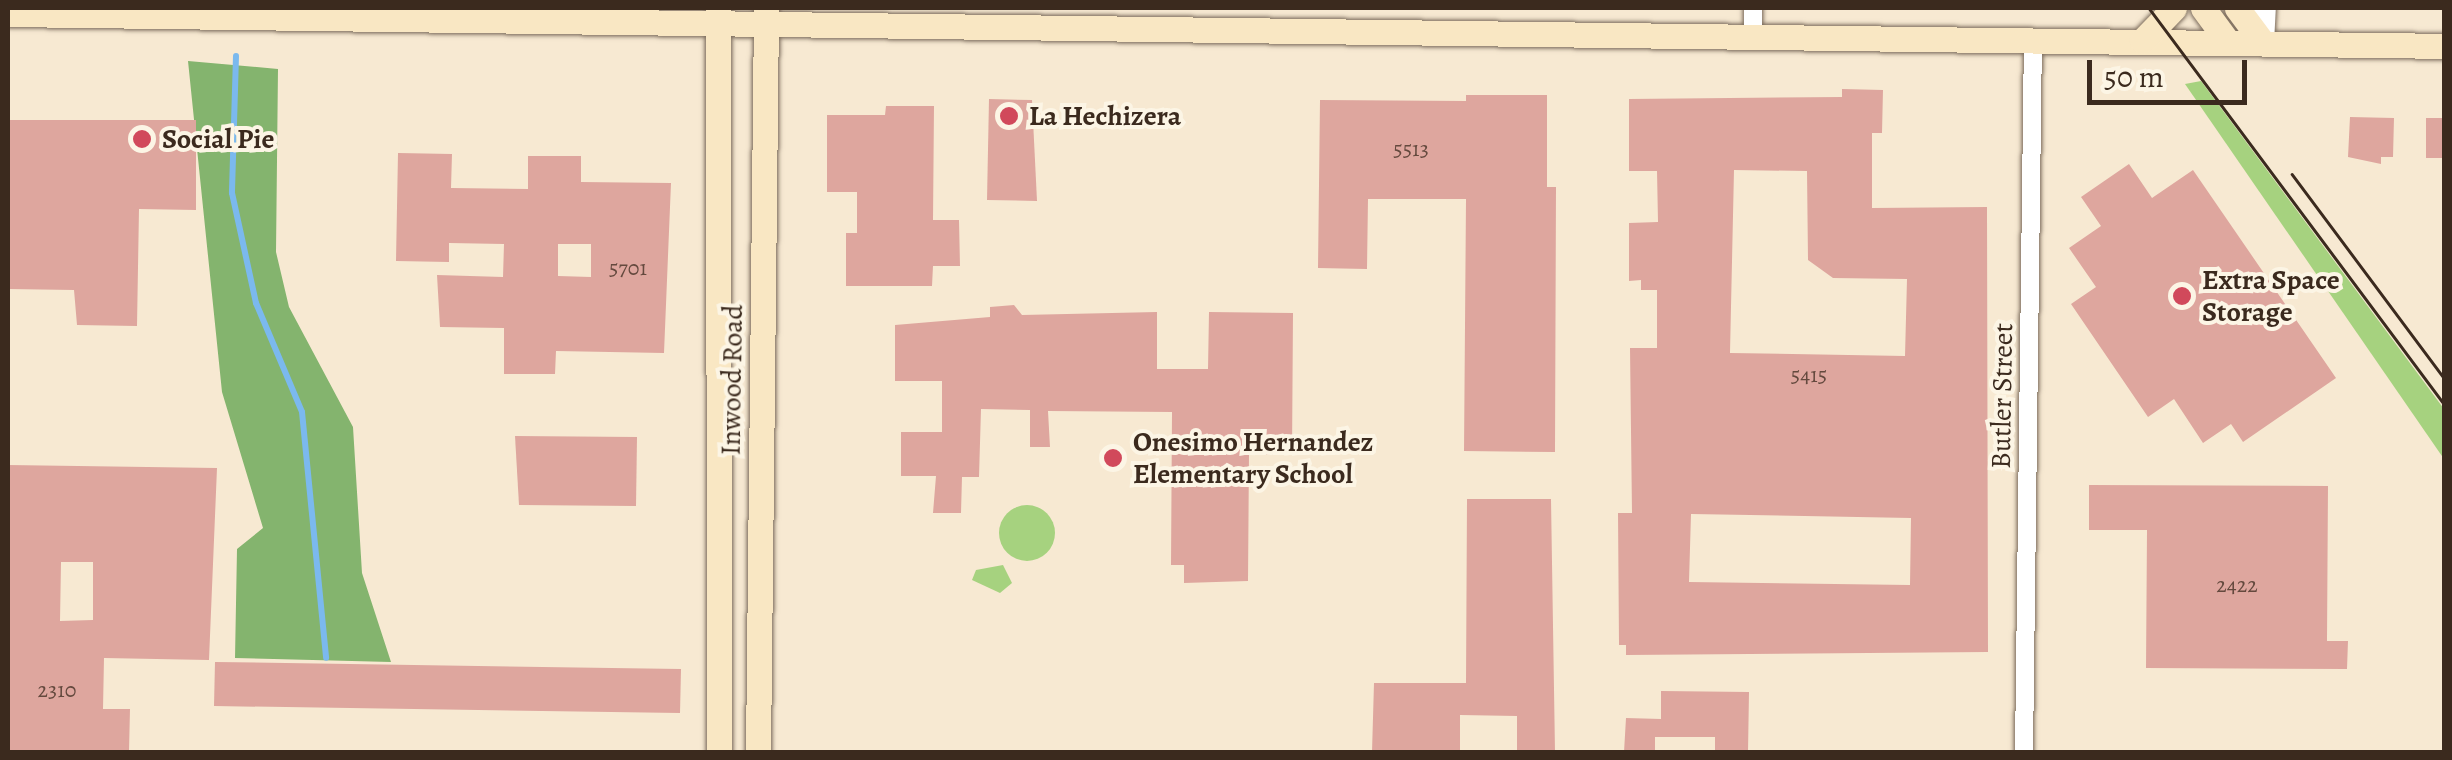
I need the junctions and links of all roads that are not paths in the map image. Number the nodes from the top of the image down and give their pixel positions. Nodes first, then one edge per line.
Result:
1 (1753, 8) edge
2 (2174, 8) edge
3 (2203, 8) edge
4 (2237, 8) edge
5 (2264, 8) edge
6 (8, 14) edge
7 (718, 15) edge
8 (766, 16) edge
9 (1753, 35) junction
10 (2033, 40) junction
11 (2142, 41) junction
12 (2228, 42) junction
13 (2263, 43) junction
14 (2444, 46) edge
15 (719, 283) junction
16 (763, 302) junction
17 (719, 684) junction
18 (758, 684) junction
19 (719, 752) edge
20 (758, 752) edge
21 (2024, 752) edge

1 - 9 street
2 - 11 main road
3 - 12 main road
4 - 13 main road
5 - 13 street
6 - 7 main road
7 - 8 main road
7 - 15 main road, Inwood Road
8 - 9 main road
8 - 16 main road, Inwood Road
9 - 10 main road
10 - 11 main road
10 - 21 street, Butler Street
11 - 12 main road
12 - 13 main road
13 - 14 main road
15 - 16 main road
15 - 17 main road, Inwood Road
16 - 18 main road, Inwood Road
17 - 18 main road
17 - 19 main road, Inwood Road
18 - 20 main road, Inwood Road

